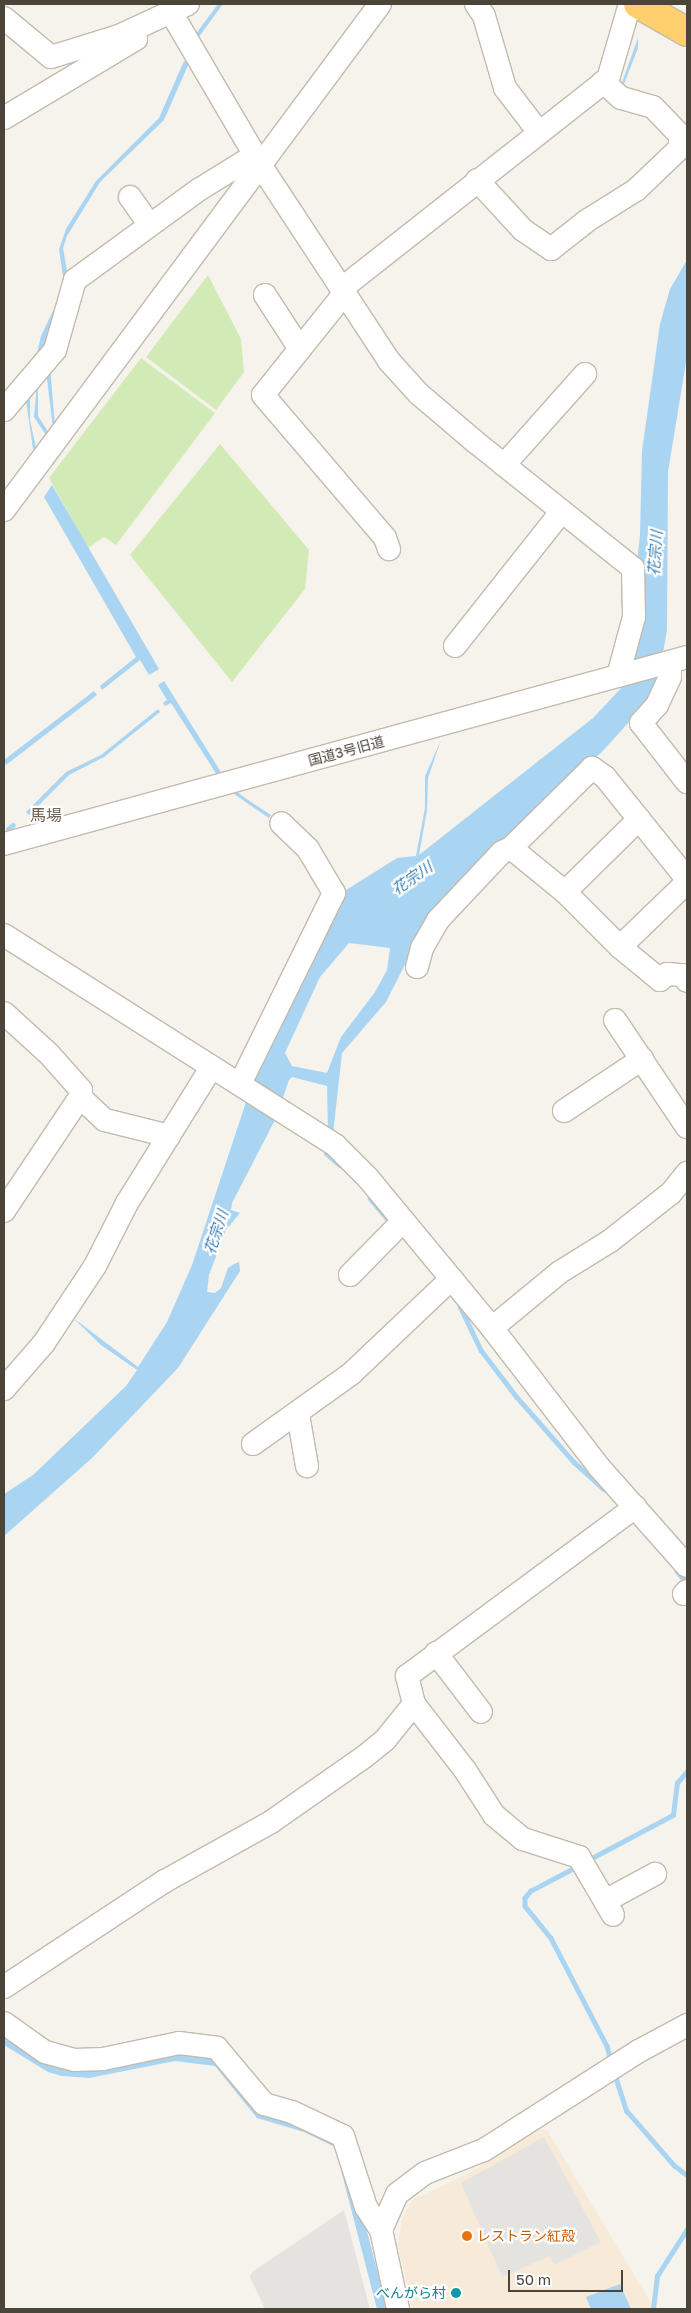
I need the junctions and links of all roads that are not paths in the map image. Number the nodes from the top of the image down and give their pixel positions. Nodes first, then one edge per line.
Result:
1 (380, 4) edge
2 (476, 4) edge
3 (630, 4) edge
4 (638, 4) edge
5 (170, 13) edge
6 (4, 18) edge
7 (687, 32) edge
8 (603, 82) junction
9 (4, 118) edge
10 (538, 131) junction
11 (258, 161) junction
12 (477, 180) junction
13 (130, 197) dead end
14 (149, 224) junction
15 (342, 292) junction
16 (265, 295) dead end
17 (300, 349) junction
18 (585, 374) dead end
19 (4, 410) edge
20 (504, 465) junction
21 (4, 510) edge
22 (562, 511) junction
23 (390, 549) dead end
24 (455, 646) dead end
25 (675, 660) edge
26 (621, 675) junction
27 (686, 778) edge
28 (639, 820) junction
29 (281, 822) dead end
30 (4, 844) edge
31 (511, 848) junction
32 (687, 880) edge
33 (565, 892) junction
34 (4, 935) edge
35 (620, 947) junction
36 (417, 966) dead end
37 (687, 978) edge
38 (4, 1013) edge
39 (615, 1020) dead end
40 (642, 1059) junction
41 (211, 1068) junction
42 (241, 1085) junction
43 (80, 1097) junction
44 (564, 1111) dead end
45 (687, 1127) edge
46 (169, 1136) junction
47 (687, 1173) edge
48 (4, 1211) edge
49 (403, 1221) junction
50 (350, 1275) dead end
51 (451, 1279) junction
52 (492, 1328) junction
53 (4, 1389) edge
54 (298, 1414) junction
55 (253, 1444) dead end
56 (307, 1466) dead end
57 (635, 1507) junction
58 (687, 1566) edge
59 (436, 1653) junction
60 (414, 1704) junction
61 (481, 1712) dead end
62 (655, 1874) dead end
63 (4, 1987) edge
64 (4, 2023) edge
65 (687, 2025) edge
66 (381, 2230) junction
67 (398, 2309) edge

1 - 11 street
2 - 10 street
3 - 8 street
4 - 7 highway
5 - 6 street
5 - 9 street
5 - 11 street
8 - 10 street
8 - 12 street
10 - 12 street
11 - 14 street
11 - 15 street
11 - 21 street
12 - 15 street
13 - 14 street
14 - 19 street
15 - 17 street
15 - 20 street
16 - 17 street
17 - 23 street
18 - 20 street
20 - 22 street
22 - 24 street
22 - 26 street
25 - 26 street, 国道3号旧道
25 - 27 street
26 - 30 street, 国道3号旧道
28 - 31 street
28 - 32 street
28 - 33 street
29 - 42 street
31 - 33 street
31 - 36 street
32 - 35 street
33 - 35 street
34 - 41 street
35 - 37 street
38 - 43 street
39 - 40 street
40 - 44 street
40 - 45 street
41 - 42 street
41 - 46 street
42 - 49 street
43 - 46 street
43 - 48 street
46 - 53 street
47 - 52 street
49 - 50 street
49 - 51 street
51 - 52 street
51 - 54 street
52 - 57 street
54 - 55 street
54 - 56 street
57 - 58 street
57 - 59 street
59 - 60 street
59 - 61 street
60 - 62 street
60 - 63 street
64 - 66 street
65 - 66 street
66 - 67 street

